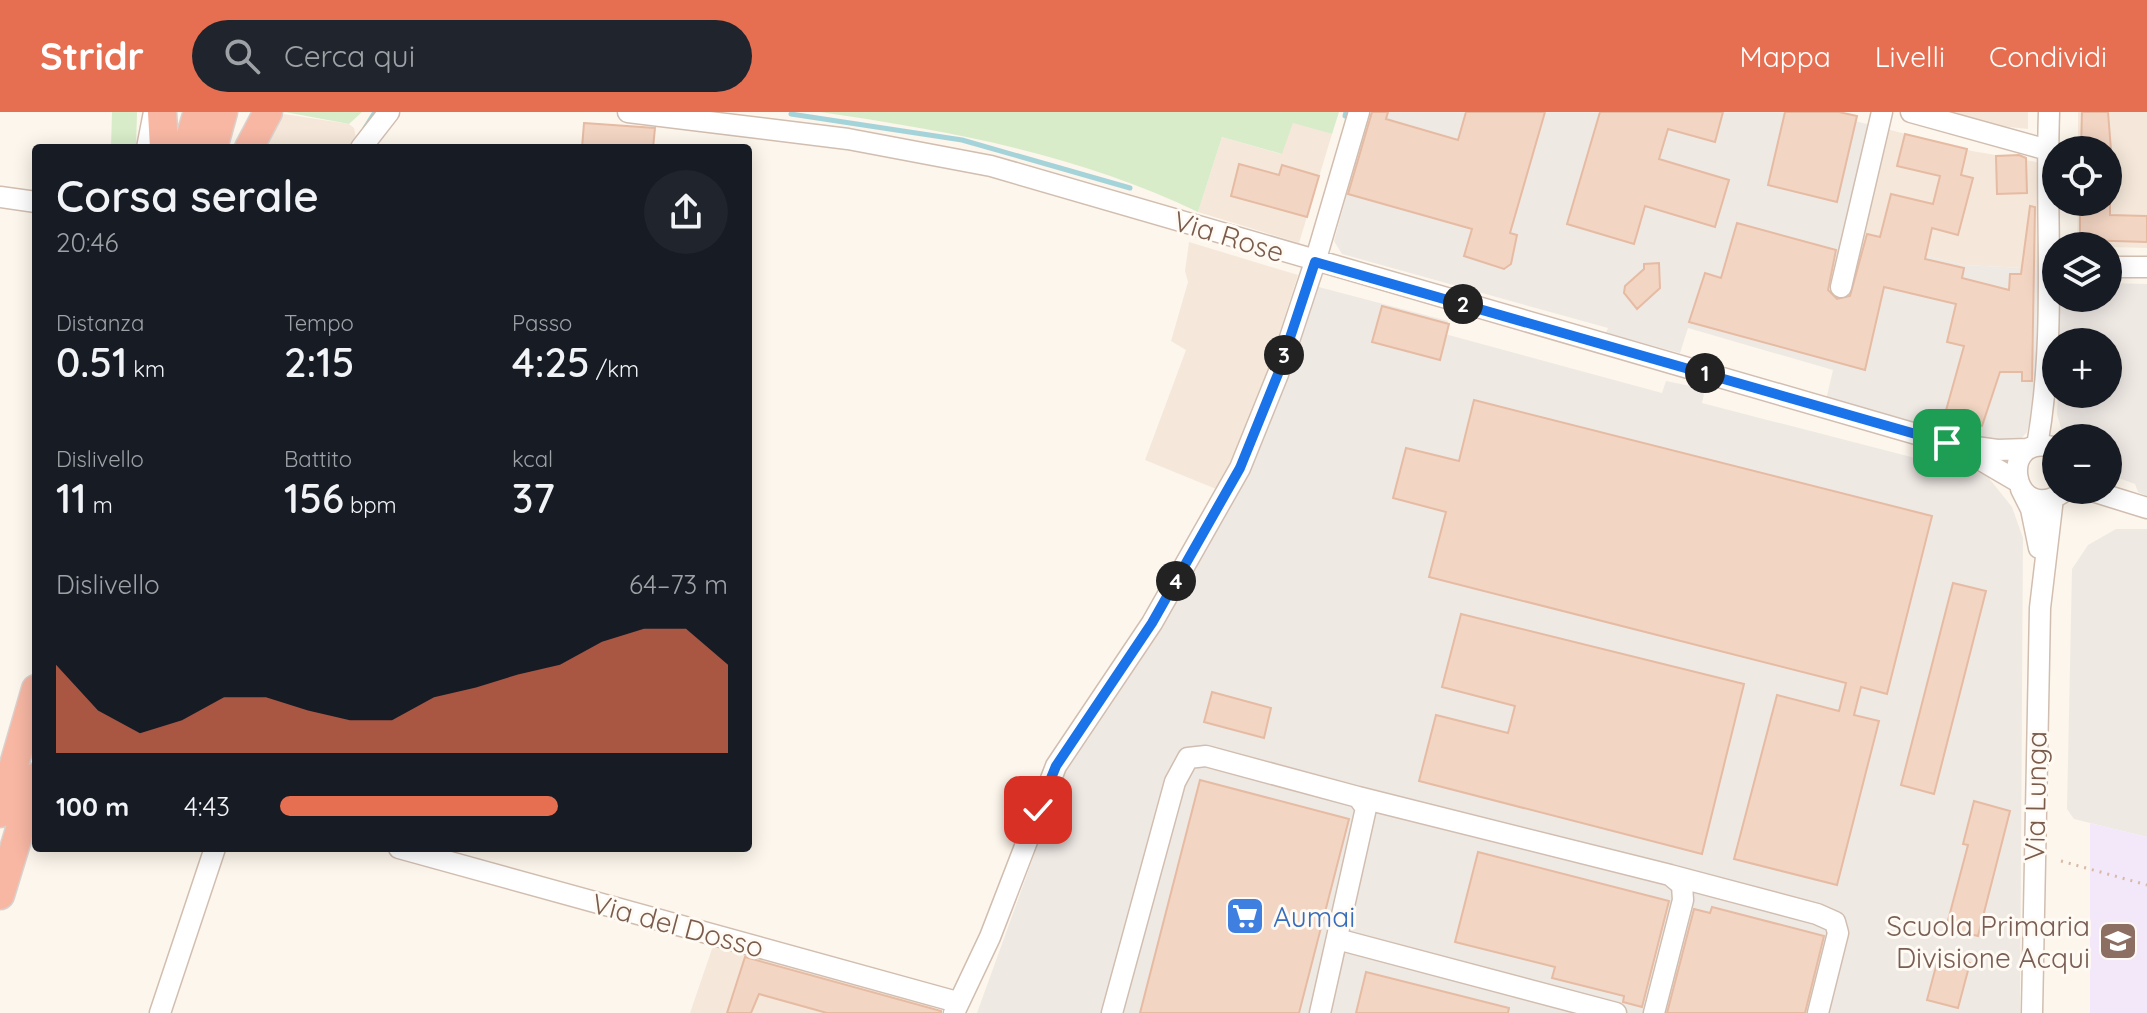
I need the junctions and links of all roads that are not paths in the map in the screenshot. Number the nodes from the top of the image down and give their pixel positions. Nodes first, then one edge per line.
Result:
1 (154, 112) edge
2 (162, 112) edge
3 (198, 112) edge
4 (223, 112) edge
5 (268, 112) edge
6 (389, 112) edge
7 (628, 112) edge
8 (1359, 112) edge
9 (1882, 112) edge
10 (1911, 112) edge
11 (2049, 112) edge
12 (738, 118) edge
13 (2048, 136) edge
14 (148, 144) edge
15 (164, 144) edge
16 (188, 144) edge
17 (214, 144) edge
18 (251, 144) edge
19 (364, 144) edge
20 (2042, 148) edge
21 (0, 197) edge
22 (32, 201) edge
23 (1315, 262) junction
24 (2122, 267) edge
25 (2147, 267) edge
26 (1841, 287) dead end
27 (2045, 408) edge
28 (1947, 443) junction
29 (2040, 448) edge
30 (2019, 485) junction
31 (2122, 491) edge
32 (2042, 498) edge
33 (2122, 499) edge
34 (2057, 504) edge
35 (2147, 506) edge
36 (2042, 580) junction
37 (32, 703) edge
38 (32, 790) edge
39 (1358, 797) junction
40 (0, 813) edge
41 (214, 852) edge
42 (413, 852) edge
43 (1670, 875) junction
44 (0, 895) edge
45 (1337, 939) junction
46 (956, 1008) edge
47 (160, 1013) edge
48 (1112, 1013) edge
49 (1320, 1013) edge
50 (1616, 1013) edge
51 (1654, 1013) edge
52 (1818, 1013) edge
53 (2032, 1013) edge

1 - 14 street
2 - 15 highway
3 - 16 highway
4 - 17 highway
5 - 18 highway
6 - 19 street
7 - 12 street, Via Rose
8 - 23 street
9 - 26 street
10 - 20 street
11 - 13 street
12 - 23 street, Via Rose
21 - 22 street
23 - 28 street, Via Rose
23 - 46 street
24 - 25 street
27 - 29 street
28 - 29 street, Via Rose
28 - 30 street, Via Rose
29 - 30 street
30 - 32 street, Via Rose
30 - 36 street, Via Lunga
31 - 35 street
33 - 35 street
34 - 36 street, Via Lunga
36 - 53 street, Via Lunga
37 - 40 highway
38 - 44 highway
39 - 43 street
39 - 45 street
39 - 48 street
41 - 47 street
42 - 46 street, Via del Dosso
43 - 51 street
43 - 52 street
45 - 49 street
45 - 50 street

